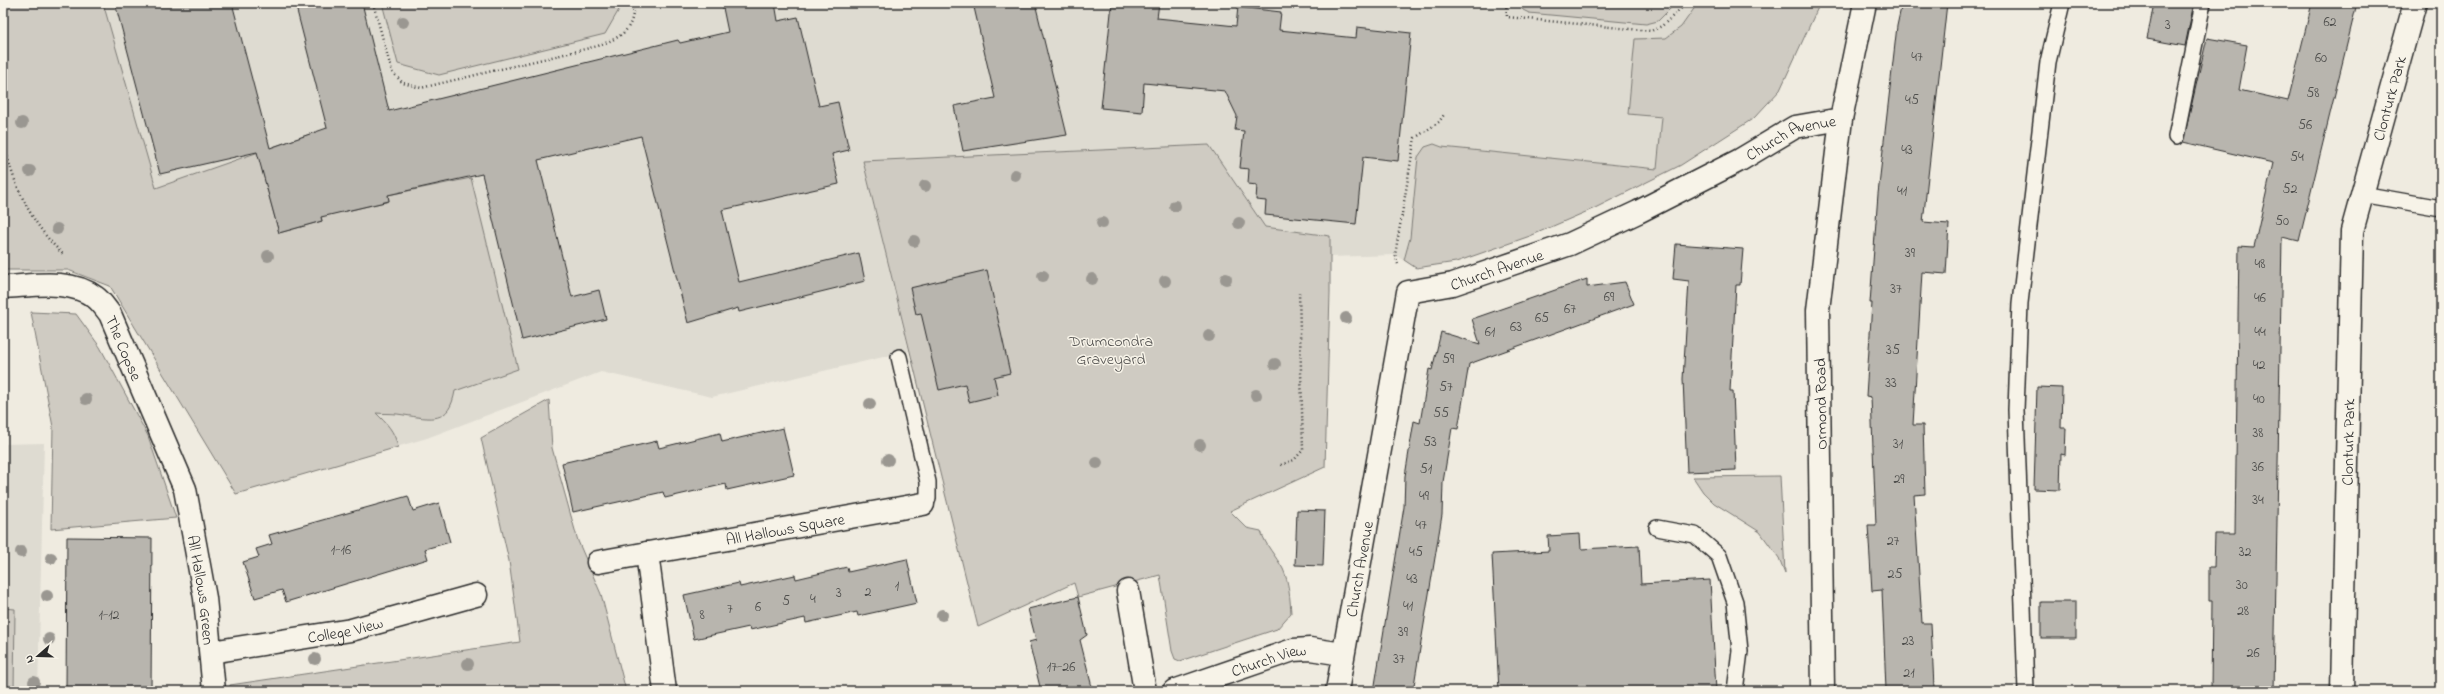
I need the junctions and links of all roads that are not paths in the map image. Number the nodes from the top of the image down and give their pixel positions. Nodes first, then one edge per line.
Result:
1 (1865, 3) edge
2 (2062, 3) edge
3 (2203, 3) edge
4 (2415, 3) edge
5 (1841, 119) junction
6 (2176, 137) dead end
7 (2362, 194) junction
8 (2441, 208) edge
9 (3, 287) edge
10 (899, 357) dead end
11 (185, 489) joint
12 (923, 504) joint
13 (1657, 528) dead end
14 (647, 553) junction
15 (598, 562) dead end
16 (1128, 591) dead end
17 (476, 595) dead end
18 (211, 652) junction
19 (1343, 654) junction
20 (214, 691) edge
21 (665, 691) edge
22 (1145, 691) edge
23 (1174, 691) edge
24 (1337, 691) edge
25 (1735, 691) edge
26 (1823, 691) edge
27 (2026, 691) edge
28 (2342, 691) edge

1 - 5 street, Church Avenue
2 - 27 lane
3 - 6 lane
4 - 7 street, Clonturk Park
5 - 19 street, Church Avenue
5 - 26 street, Ormond Road
7 - 8 lane
7 - 28 street, Clonturk Park
9 - 11 street, The Copse
10 - 12 lane
11 - 18 street, All Hallows Green
12 - 14 street, All Hallows Square
13 - 25 lane
14 - 15 street, All Hallows Square
14 - 21 street
16 - 22 street
17 - 18 street, College View
18 - 20 street, All Hallows Green
19 - 23 street, Church View
19 - 24 street, Church Avenue

